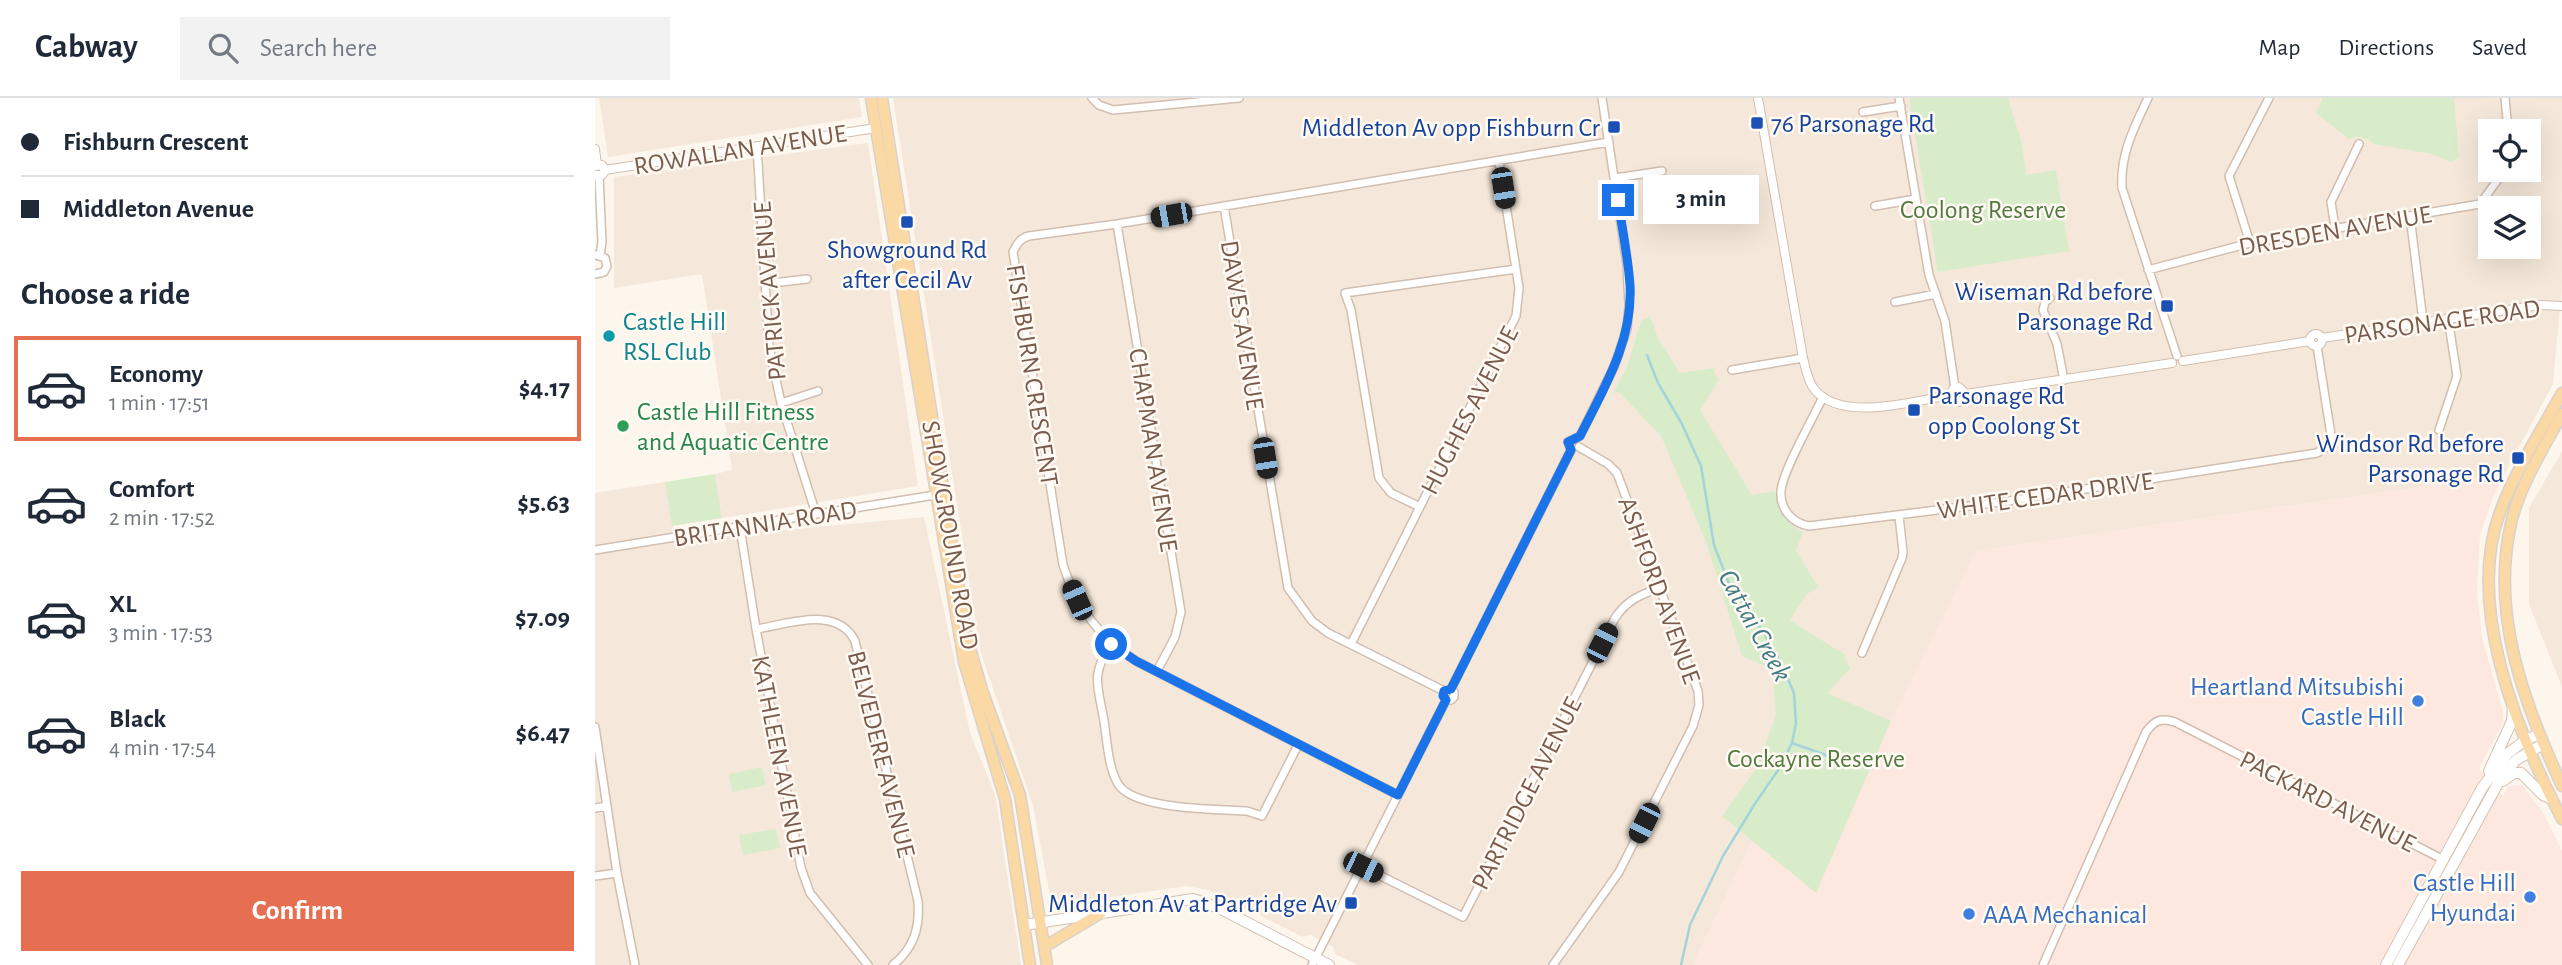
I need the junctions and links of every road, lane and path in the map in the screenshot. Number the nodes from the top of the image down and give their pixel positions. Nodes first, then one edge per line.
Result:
1 (871, 98) edge
2 (882, 98) edge
3 (1092, 98) edge
4 (1239, 98) edge
5 (1601, 98) edge
6 (1758, 98) edge
7 (2148, 98) edge
8 (2269, 98) edge
9 (2505, 98) edge
10 (1159, 102) edge
11 (1900, 102) edge
12 (1863, 112) dead end
13 (2507, 119) edge
14 (882, 127) junction
15 (1609, 142) junction
16 (2359, 144) dead end
17 (757, 146) junction
18 (595, 149) edge
19 (1499, 161) junction
20 (598, 170) edge
21 (1662, 171) dead end
22 (1615, 178) junction
23 (2496, 182) edge
24 (1916, 199) junction
25 (1224, 206) junction
26 (1875, 206) dead end
27 (2410, 216) junction
28 (1117, 224) junction
29 (2335, 227) junction
30 (2250, 243) junction
31 (597, 255) edge
32 (1516, 269) junction
33 (2148, 270) junction
34 (595, 274) edge
35 (807, 279) dead end
36 (764, 284) junction
37 (1936, 294) junction
38 (2050, 298) dead end
39 (1895, 302) dead end
40 (2562, 306) edge
41 (2448, 318) junction
42 (2423, 321) junction
43 (2313, 343) junction
44 (1803, 358) junction
45 (2177, 360) junction
46 (1732, 370) dead end
47 (2064, 380) junction
48 (818, 391) dead end
49 (1953, 391) junction
50 (2562, 393) edge
51 (1966, 394) junction
52 (1823, 397) junction
53 (781, 403) junction
54 (2562, 414) edge
55 (2439, 430) dead end
56 (1578, 443) junction
57 (935, 495) junction
58 (1420, 507) junction
59 (816, 514) junction
60 (1899, 516) junction
61 (740, 527) junction
62 (595, 550) edge
63 (1659, 588) junction
64 (756, 629) junction
65 (1111, 644) junction
66 (1351, 644) junction
67 (1862, 653) dead end
68 (1157, 671) junction
69 (1447, 690) junction
70 (2513, 704) junction
71 (595, 727) edge
72 (2541, 739) junction
73 (1298, 745) junction
74 (2528, 745) junction
75 (2562, 786) edge
76 (2482, 788) junction
77 (2495, 789) junction
78 (1398, 795) junction
79 (2552, 799) junction
80 (607, 806) junction
81 (595, 808) edge
82 (2562, 819) edge
83 (2442, 859) junction
84 (2452, 865) junction
85 (1363, 867) junction
86 (617, 873) junction
87 (595, 876) edge
88 (1101, 913) junction
89 (1041, 922) junction
90 (1024, 925) junction
91 (2401, 935) junction
92 (2412, 940) junction
93 (1044, 947) junction
94 (1314, 962) edge
95 (635, 965) edge
96 (868, 965) edge
97 (893, 965) edge
98 (1030, 965) edge
99 (1047, 965) edge
100 (1329, 965) edge
101 (1553, 965) edge
102 (2043, 965) edge
103 (2386, 965) edge
104 (2398, 965) edge

1 - 14 main road, SHOWGROUND ROAD
2 - 14 main road, SHOWGROUND ROAD
3 - 10 street
4 - 10 street
5 - 15 street
6 - 44 street
7 - 33 street
8 - 30 street
9 - 13 street
11 - 12 street
11 - 24 street
14 - 17 street, ROWALLAN AVENUE
14 - 57 main road, SHOWGROUND ROAD
14 - 89 main road, SHOWGROUND ROAD
15 - 19 street, FISHBURN CRESCENT
15 - 22 street
16 - 29 street
17 - 20 street, ROWALLAN AVENUE
17 - 36 street, PATRICK AVENUE
18 - 20 street
19 - 25 street, FISHBURN CRESCENT
19 - 32 street, HUGHES AVENUE
20 - 31 street
21 - 22 street
22 - 56 street
23 - 27 street, DRESDEN AVENUE
24 - 26 street
24 - 37 street
25 - 28 street, FISHBURN CRESCENT
25 - 66 street, DAWES AVENUE
27 - 29 street, DRESDEN AVENUE
27 - 42 street
28 - 65 street, FISHBURN CRESCENT
28 - 68 street, CHAPMAN AVENUE
29 - 30 street, DRESDEN AVENUE
30 - 33 street, DRESDEN AVENUE
31 - 34 street
32 - 58 street, HUGHES AVENUE
32 - 58 street
33 - 45 street
35 - 36 street
36 - 53 street, PATRICK AVENUE
37 - 39 street
37 - 49 street
38 - 47 street
40 - 41 street, PARSONAGE ROAD
41 - 42 street, PARSONAGE ROAD
41 - 55 street
42 - 43 street, PARSONAGE ROAD
43 - 45 street, PARSONAGE ROAD
43 - 60 street, WHITE CEDAR DRIVE
44 - 46 street
44 - 52 street
45 - 47 street, PARSONAGE ROAD
47 - 51 street, PARSONAGE ROAD
48 - 53 street
49 - 51 street
49 - 51 street
49 - 52 street
50 - 70 main road
52 - 60 street, WHITE CEDAR DRIVE
53 - 59 street, PATRICK AVENUE
54 - 72 main road
56 - 63 street, ASHFORD AVENUE
56 - 69 street
57 - 59 street, BRITANNIA ROAD
57 - 90 main road, SHOWGROUND ROAD
58 - 66 street, HUGHES AVENUE
59 - 61 street, BRITANNIA ROAD
60 - 67 street
61 - 62 street, BRITANNIA ROAD
61 - 64 street, KATHLEEN AVENUE
63 - 85 street, PARTRIDGE AVENUE
63 - 101 street, ASHFORD AVENUE
64 - 96 street, KATHLEEN AVENUE
64 - 97 street, BELVEDERE AVENUE
65 - 68 street, FISHBURN CRESCENT
65 - 73 street
66 - 69 street, DAWES AVENUE
68 - 73 street, FISHBURN CRESCENT
69 - 78 street
70 - 74 main road
70 - 76 main road
71 - 80 street
72 - 74 main road
72 - 75 main road
73 - 78 street, FISHBURN CRESCENT
74 - 76 main road
74 - 77 main road
74 - 79 main road
76 - 83 main road
77 - 79 main road
77 - 84 main road
78 - 85 street
79 - 82 main road
80 - 81 street
80 - 86 street
83 - 84 main road, PACKARD AVENUE
83 - 91 main road
83 - 102 street, PACKARD AVENUE
84 - 92 main road
85 - 94 street
86 - 87 street
86 - 95 street
88 - 89 main road
88 - 93 main road
88 - 94 main road
89 - 90 main road
89 - 93 main road, SHOWGROUND ROAD
90 - 98 main road, SHOWGROUND ROAD
91 - 92 main road
91 - 103 main road
92 - 104 main road
93 - 99 main road, SHOWGROUND ROAD
94 - 100 main road

